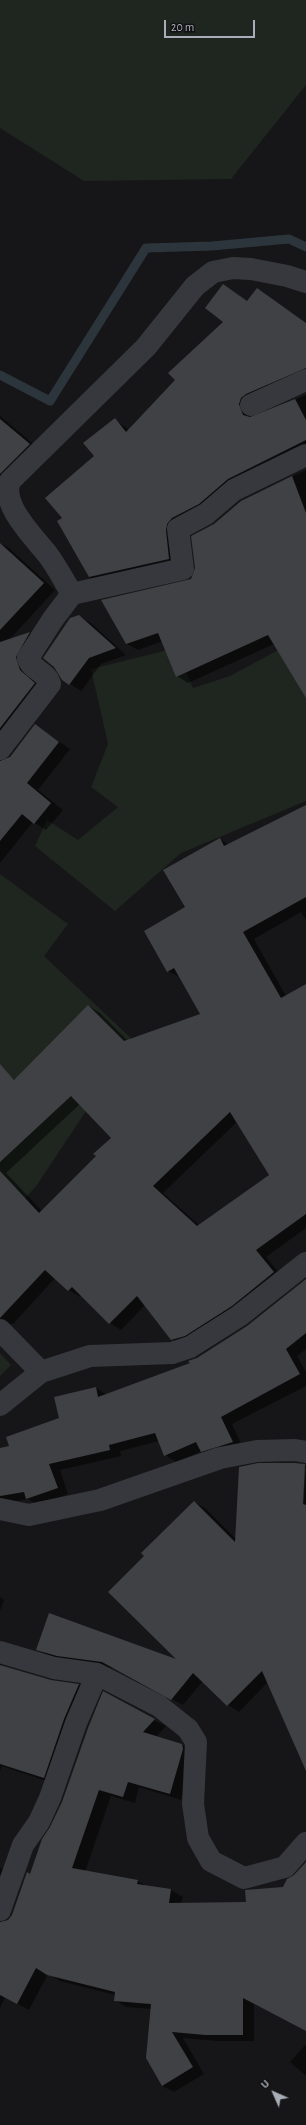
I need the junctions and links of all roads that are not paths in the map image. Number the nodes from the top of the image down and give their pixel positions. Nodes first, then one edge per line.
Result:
1 (306, 282) edge
2 (306, 380) edge
3 (251, 405) dead end
4 (306, 455) edge
5 (72, 594) junction
6 (0, 749) edge
7 (306, 1263) edge
8 (0, 1330) edge
9 (41, 1372) junction
10 (0, 1405) edge
11 (306, 1452) edge
12 (0, 1510) edge
13 (0, 1652) edge
14 (97, 1674) junction
15 (306, 1843) edge
16 (0, 1910) edge

1 - 5 street
2 - 3 street
4 - 5 street
5 - 6 street
7 - 9 street
8 - 9 street
9 - 10 street
11 - 12 street
13 - 14 street
14 - 15 street
14 - 16 street

